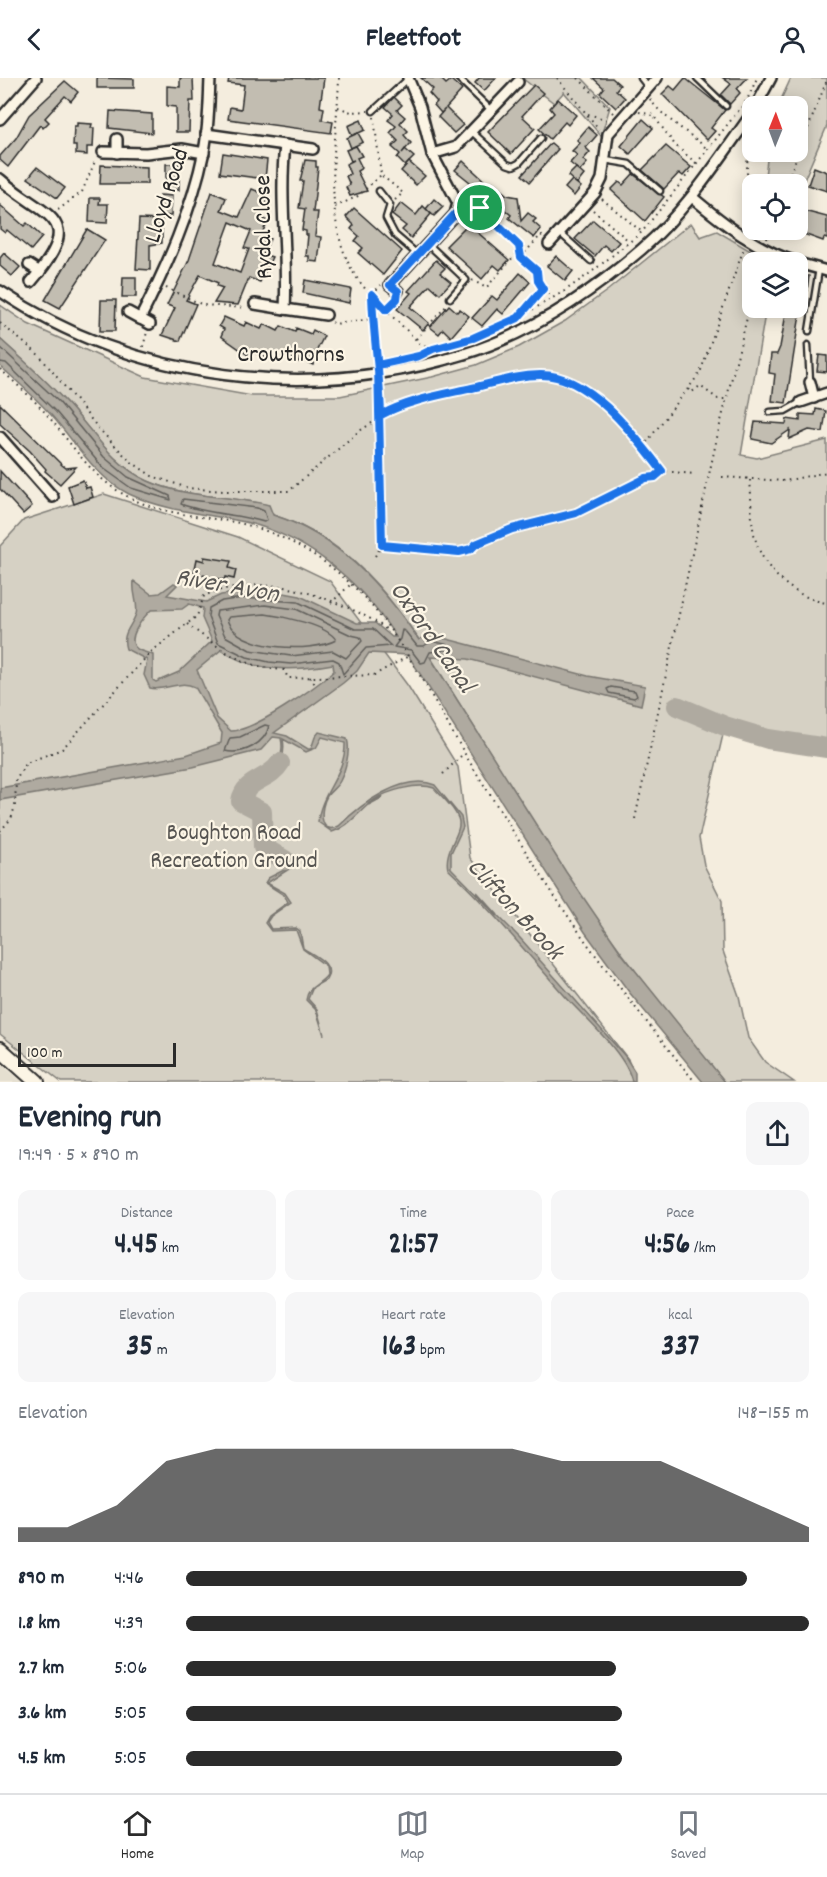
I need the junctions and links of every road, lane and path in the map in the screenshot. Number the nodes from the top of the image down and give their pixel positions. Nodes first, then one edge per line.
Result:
1 (210, 78) edge
2 (339, 78) edge
3 (408, 78) edge
4 (458, 78) edge
5 (551, 78) edge
6 (556, 78) edge
7 (578, 78) edge
8 (641, 78) edge
9 (657, 78) edge
10 (697, 78) edge
11 (758, 78) edge
12 (771, 78) edge
13 (30, 80) edge
14 (827, 80) edge
15 (518, 82) dead end
16 (647, 88) junction
17 (761, 96) edge
18 (338, 106) junction
19 (726, 106) dead end
20 (656, 108) junction
21 (491, 110) junction
22 (627, 110) junction
23 (372, 111) junction
24 (585, 113) junction
25 (653, 115) junction
26 (0, 118) edge
27 (618, 121) junction
28 (742, 127) edge
29 (471, 131) junction
30 (206, 134) junction
31 (542, 138) dead end
32 (117, 139) dead end
33 (606, 141) junction
34 (285, 145) junction
35 (313, 149) dead end
36 (708, 150) junction
37 (103, 152) joint
38 (117, 153) junction
39 (204, 153) junction
40 (432, 154) junction
41 (603, 160) junction
42 (697, 164) junction
43 (790, 174) edge
44 (381, 175) junction
45 (0, 179) edge
46 (379, 191) dead end
47 (660, 191) dead end
48 (595, 193) junction
49 (692, 197) junction
50 (390, 205) junction
51 (587, 205) junction
52 (334, 208) junction
53 (455, 214) junction
54 (51, 215) junction
55 (560, 232) junction
56 (642, 232) junction
57 (742, 236) edge
58 (747, 240) joint
59 (629, 241) junction
60 (428, 244) junction
61 (549, 244) joint
62 (773, 252) edge
63 (417, 254) junction
64 (515, 255) dead end
65 (521, 257) junction
66 (591, 261) dead end
67 (29, 265) dead end
68 (808, 266) edge
69 (823, 270) edge
70 (40, 272) junction
71 (466, 280) junction
72 (31, 282) dead end
73 (158, 284) junction
74 (543, 289) junction
75 (0, 291) edge
76 (398, 291) joint
77 (372, 294) junction
78 (450, 298) joint
79 (552, 298) junction
80 (255, 304) joint
81 (285, 309) junction
82 (386, 310) junction
83 (128, 312) dead end
84 (326, 315) joint
85 (373, 318) junction
86 (518, 318) junction
87 (747, 318) edge
88 (146, 322) junction
89 (0, 323) edge
90 (809, 331) dead end
91 (416, 339) junction
92 (808, 345) dead end
93 (433, 349) junction
94 (141, 351) dead end
95 (419, 356) dead end
96 (0, 369) edge
97 (380, 373) junction
98 (810, 382) joint
99 (687, 389) junction
100 (827, 393) edge
101 (814, 398) junction
102 (727, 399) junction
103 (801, 402) joint
104 (770, 412) dead end
105 (381, 415) junction
106 (0, 437) edge
107 (8, 445) junction
108 (643, 447) junction
109 (0, 454) edge
110 (662, 471) junction
111 (827, 472) edge
112 (694, 474) dead end
113 (722, 477) dead end
114 (750, 480) junction
115 (53, 497) dead end
116 (382, 545) junction
117 (375, 556) dead end
118 (351, 584) junction
119 (330, 602) junction
120 (827, 603) edge
121 (187, 624) junction
122 (394, 638) junction
123 (407, 657) junction
124 (310, 677) junction
125 (315, 684) dead end
126 (464, 753) junction
127 (443, 774) dead end
128 (634, 819) dead end
129 (0, 831) edge
130 (0, 1049) edge
131 (37, 1082) edge
132 (695, 1082) edge

1 - 30 street, Lloyd Road
2 - 18 path
3 - 23 lane
3 - 40 street
4 - 21 lane
5 - 6 path
6 - 24 path
7 - 27 path
8 - 16 lane
9 - 16 street
10 - 19 lane
11 - 36 path
12 - 17 street
13 - 26 street
14 - 43 path
15 - 21 street
16 - 20 path
16 - 22 street
18 - 23 path
18 - 52 path
20 - 25 path
20 - 36 path
21 - 29 street
22 - 25 path
22 - 27 street
23 - 44 path
24 - 27 path
24 - 33 path
25 - 42 path
27 - 33 street
28 - 49 street, Crowthorns
29 - 31 lane
29 - 40 street
30 - 34 street, Rydal Close
30 - 39 street, Lloyd Road
32 - 38 street
33 - 41 street
34 - 35 street, Rydal Close
34 - 81 street, Rydal Close
36 - 42 path
37 - 38 street
37 - 54 path
38 - 39 street
39 - 73 street, Lloyd Road
40 - 53 street
41 - 47 lane
41 - 48 street
42 - 56 path
44 - 50 path
44 - 52 path
45 - 54 street
46 - 50 lane
48 - 51 street
48 - 56 path
49 - 57 street
49 - 97 street, Crowthorns
50 - 63 lane
51 - 55 street
51 - 59 path
52 - 77 path
53 - 60 street
53 - 65 path
54 - 70 street
55 - 61 street
55 - 66 lane
56 - 59 path
58 - 62 street
58 - 99 path
59 - 79 path
60 - 63 street
60 - 71 lane
61 - 65 path
63 - 76 street
64 - 71 path
65 - 74 path
67 - 70 street
68 - 69 street
69 - 90 lane
70 - 72 street
71 - 78 lane
73 - 80 path
73 - 88 street, Lloyd Road
74 - 79 path
74 - 86 path
75 - 97 street, Crowthorns
76 - 82 path
77 - 82 path
77 - 85 path
78 - 91 path
79 - 86 path
80 - 81 street, Rydal Close
81 - 84 street, Rydal Close
82 - 91 path
83 - 88 street
84 - 85 path
85 - 97 path
86 - 93 path
87 - 102 path
88 - 94 path
89 - 105 path
91 - 93 path
92 - 98 lane
93 - 95 path
96 - 118 path
97 - 105 path
98 - 101 street
99 - 102 path
99 - 108 path
100 - 101 street
101 - 103 street
102 - 128 path
103 - 104 lane
105 - 108 path
105 - 116 path
106 - 107 street
107 - 109 street
107 - 115 street
108 - 110 path
110 - 112 path
110 - 116 path
111 - 114 path
113 - 114 path
114 - 120 path
116 - 117 path
118 - 119 path
118 - 122 path
119 - 121 path
119 - 122 path
121 - 124 path
121 - 129 path
122 - 123 path
123 - 124 path
123 - 126 path
124 - 125 path
126 - 127 path
126 - 132 path
130 - 131 street

